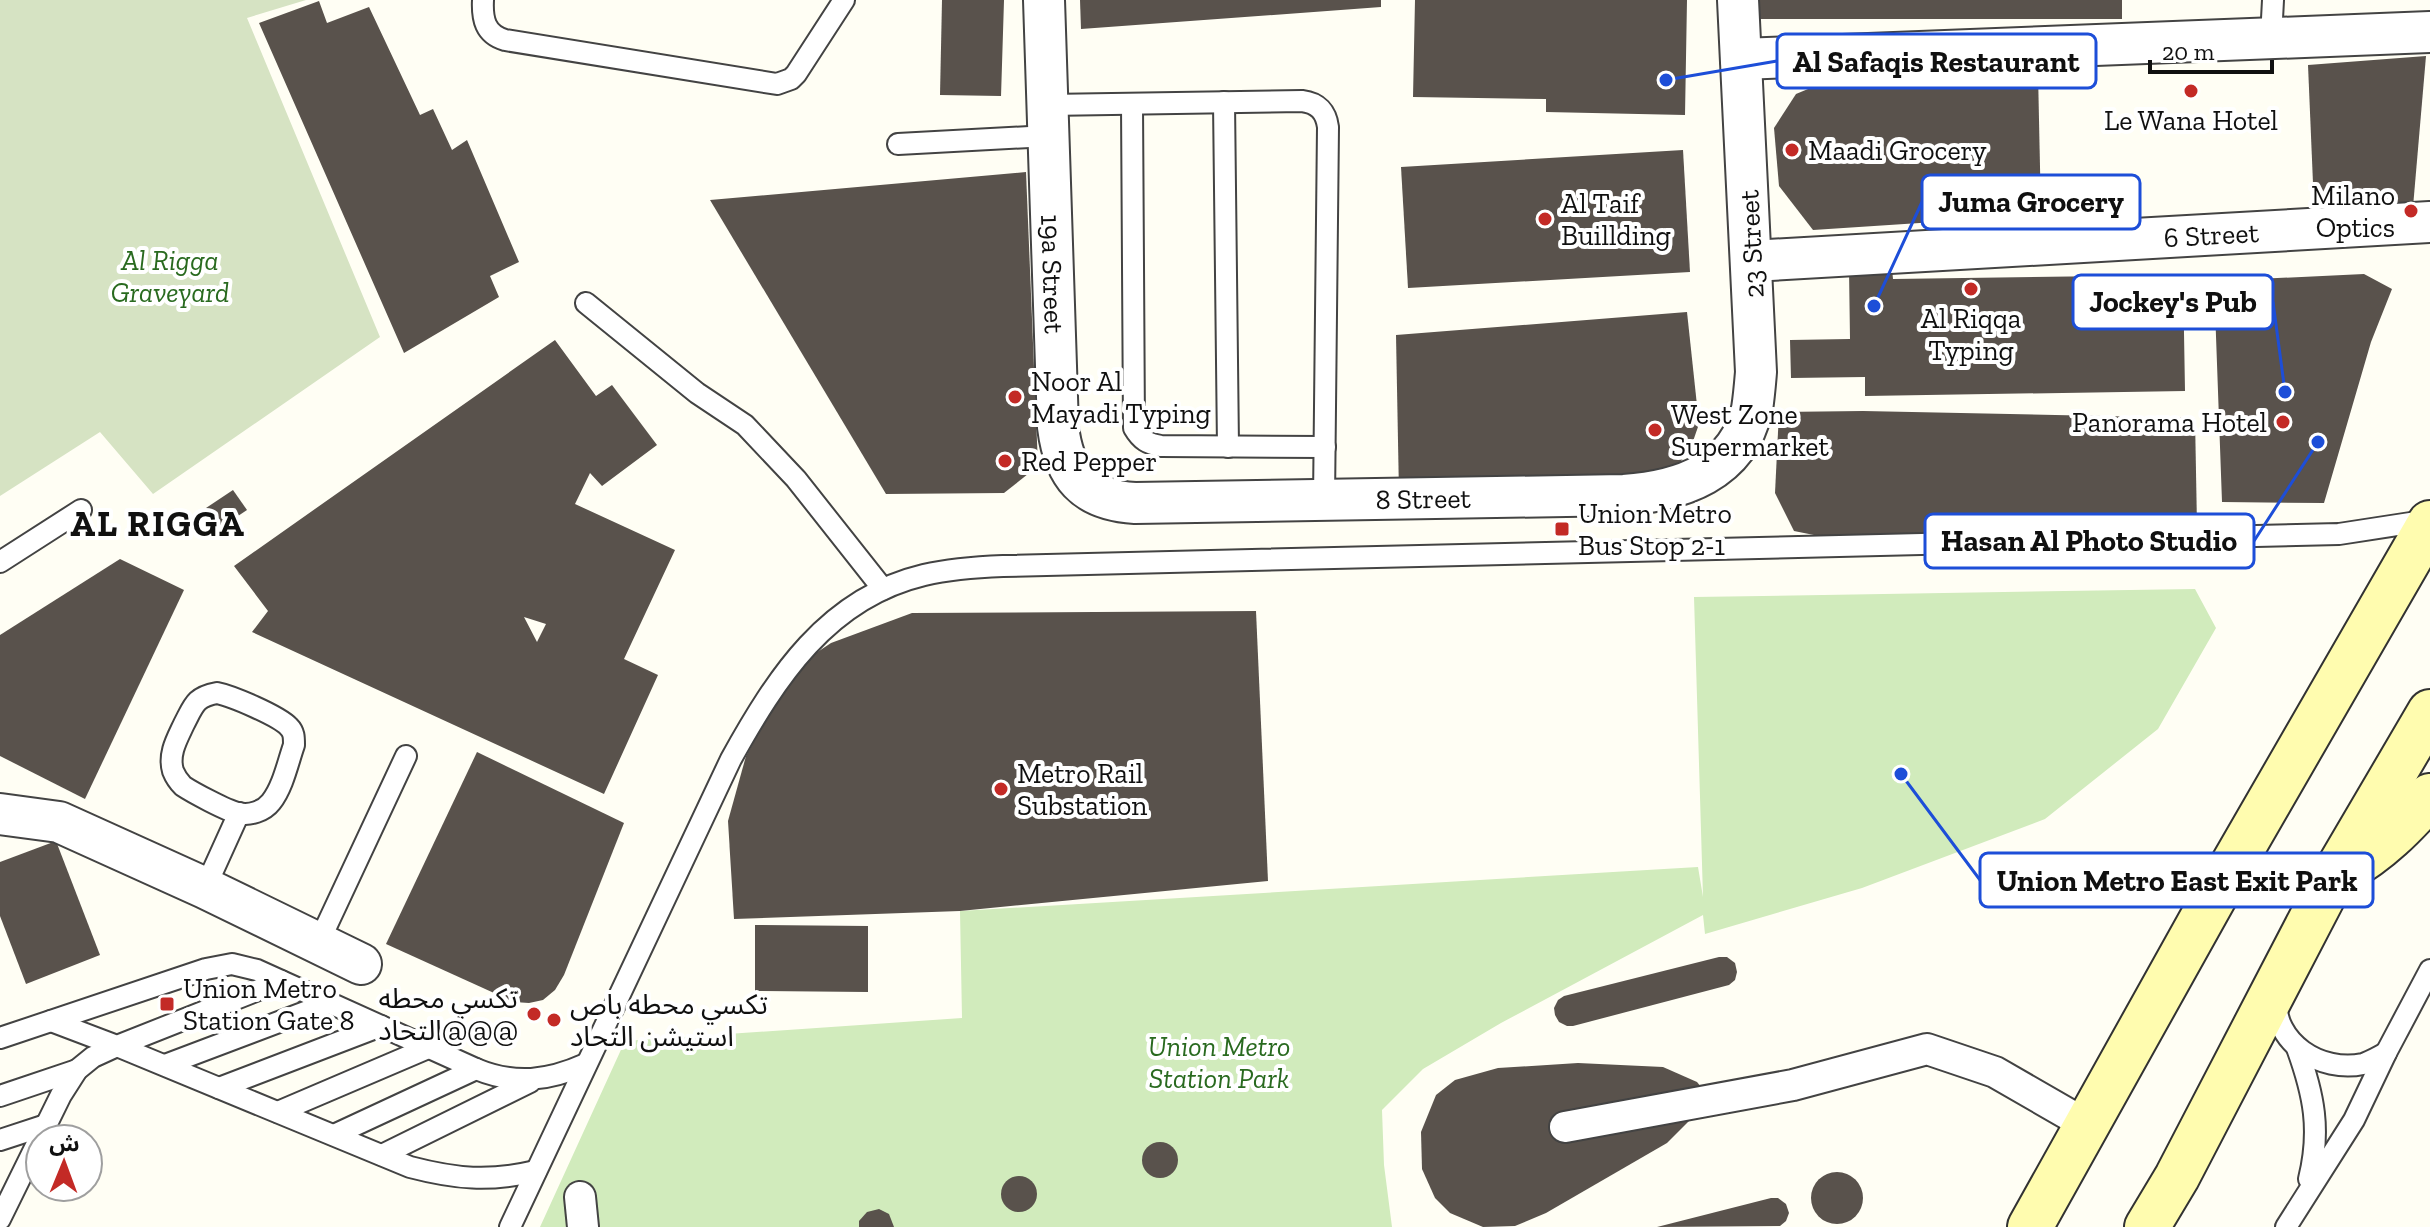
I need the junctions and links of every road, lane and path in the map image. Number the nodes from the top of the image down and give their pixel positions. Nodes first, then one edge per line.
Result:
1 (483, 0) edge
2 (844, 0) edge
3 (1044, 0) edge
4 (1738, 0) edge
5 (2272, 19) edge
6 (2430, 32) edge
7 (1741, 59) junction
8 (1224, 102) junction
9 (1132, 104) junction
10 (1048, 120) junction
11 (898, 144) dead end
12 (2430, 222) edge
13 (1752, 261) junction
14 (586, 303) dead end
15 (1228, 447) junction
16 (1325, 447) junction
17 (1709, 474) joint
18 (1324, 500) junction
19 (1135, 503) joint
20 (81, 510) dead end
21 (2430, 521) edge
22 (0, 562) edge
23 (2414, 583) edge
24 (883, 589) junction
25 (2430, 712) edge
26 (406, 756) dead end
27 (2430, 796) edge
28 (239, 813) junction
29 (0, 814) edge
30 (2332, 879) junction
31 (205, 888) junction
32 (318, 944) junction
33 (361, 964) dead end
34 (2430, 970) edge
35 (281, 981) junction
36 (2277, 981) junction
37 (329, 1003) junction
38 (51, 1021) junction
39 (381, 1026) junction
40 (0, 1038) edge
41 (117, 1046) junction
42 (428, 1048) junction
43 (2297, 1048) junction
44 (2386, 1053) junction
45 (586, 1064) junction
46 (165, 1065) junction
47 (476, 1069) junction
48 (77, 1070) junction
49 (534, 1080) junction
50 (219, 1088) junction
51 (0, 1096) edge
52 (278, 1112) junction
53 (47, 1123) edge
54 (2087, 1125) junction
55 (1565, 1127) dead end
56 (24, 1132) edge
57 (334, 1135) junction
58 (0, 1140) edge
59 (382, 1155) junction
60 (24, 1171) joint
61 (536, 1171) junction
62 (0, 1179) edge
63 (2306, 1195) junction
64 (0, 1219) edge
65 (510, 1227) edge
66 (2030, 1227) edge
67 (2147, 1227) edge
68 (2286, 1227) edge

1 - 2 lane
3 - 10 street, 19a Street
4 - 7 street, 23 Street
5 - 6 street
5 - 7 street
7 - 13 street, 23 Street
8 - 9 lane
8 - 15 lane
8 - 16 lane
9 - 10 lane
9 - 15 lane
10 - 11 lane
10 - 19 street, 19a Street
12 - 13 street, 6 Street
13 - 17 street, 23 Street
14 - 24 lane
15 - 16 lane
16 - 18 lane
17 - 18 street, 8 Street
18 - 19 street, 8 Street
20 - 22 lane
21 - 23 main road
21 - 24 lane
23 - 54 main road
24 - 45 lane
25 - 30 main road
26 - 32 lane
27 - 30 main road
28 - 28 lane
28 - 31 lane
29 - 31 street
30 - 36 main road
31 - 32 street
32 - 33 street
34 - 44 lane
35 - 37 lane
35 - 38 lane
35 - 41 lane
36 - 43 lane
36 - 67 main road
37 - 39 lane
37 - 46 lane
38 - 40 lane
38 - 41 lane
39 - 42 lane
39 - 50 lane
41 - 46 lane
41 - 48 lane
42 - 47 lane
42 - 52 lane
43 - 44 lane
43 - 63 lane
44 - 63 lane
45 - 49 lane
45 - 61 lane
46 - 50 lane
47 - 49 lane
47 - 57 lane
48 - 51 lane
48 - 53 lane
49 - 59 lane
50 - 52 lane
52 - 57 lane
54 - 55 street
54 - 66 main road
56 - 58 lane
57 - 59 lane
59 - 61 lane
60 - 62 lane
60 - 64 lane
61 - 65 lane
63 - 68 lane

